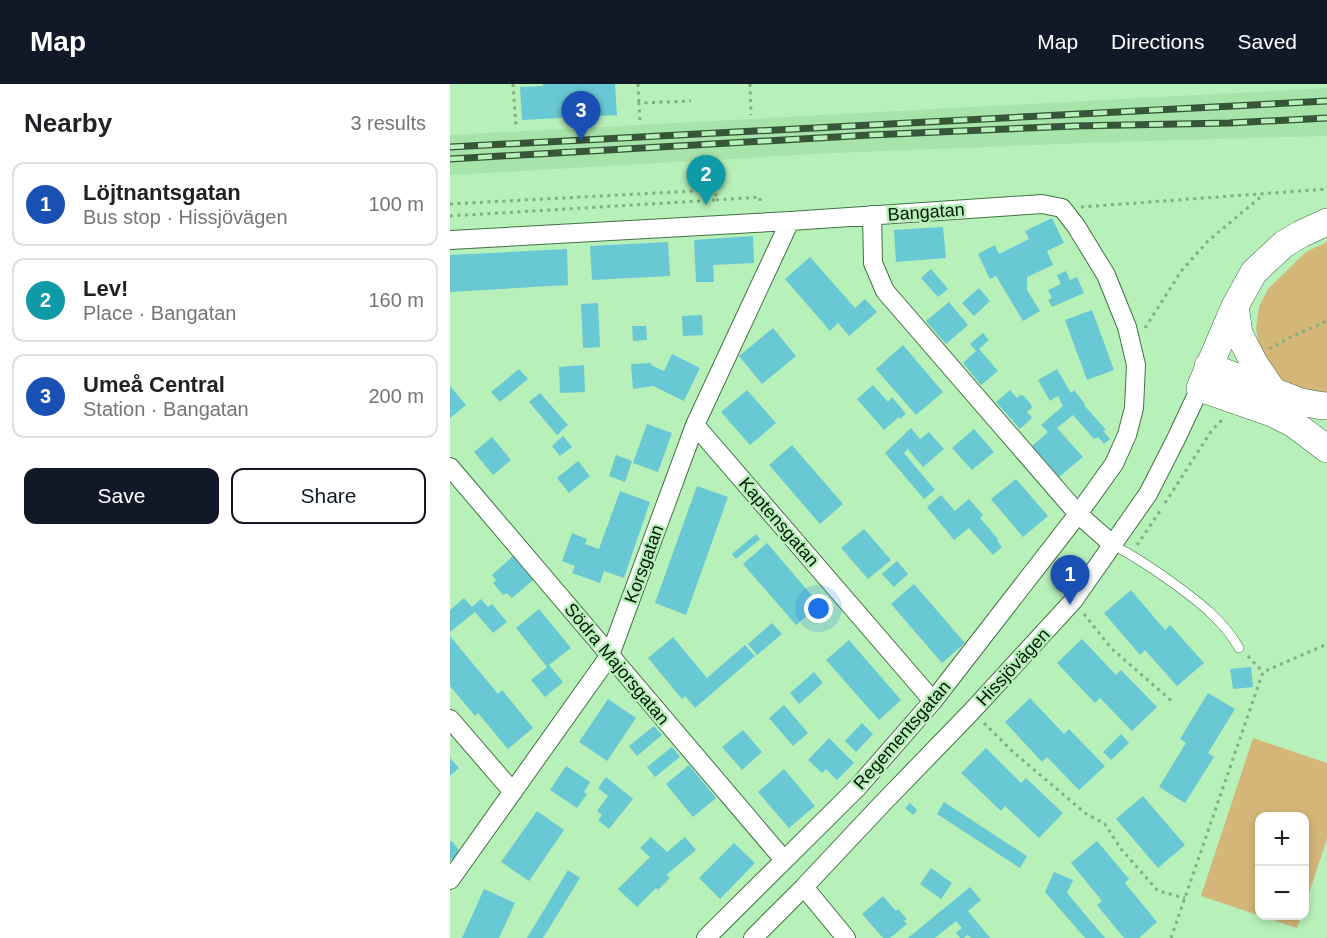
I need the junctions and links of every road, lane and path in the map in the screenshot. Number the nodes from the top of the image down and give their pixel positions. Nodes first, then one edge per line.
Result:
1 (513, 84) edge
2 (638, 84) edge
3 (750, 84) edge
4 (691, 101) dead end
5 (639, 104) junction
6 (750, 115) dead end
7 (570, 118) dead end
8 (640, 120) dead end
9 (570, 124) dead end
10 (516, 126) dead end
11 (715, 176) dead end
12 (704, 177) dead end
13 (1327, 189) edge
14 (1263, 195) junction
15 (760, 197) dead end
16 (716, 200) junction
17 (450, 204) edge
18 (1062, 208) junction
19 (450, 216) edge
20 (872, 216) junction
21 (790, 221) junction
22 (1327, 222) edge
23 (450, 240) edge
24 (1235, 306) junction
25 (1132, 347) junction
26 (1204, 377) junction
27 (1273, 391) junction
28 (1327, 406) edge
29 (1224, 418) dead end
30 (695, 425) junction
31 (1327, 449) edge
32 (450, 467) edge
33 (1078, 514) junction
34 (1113, 545) junction
35 (1131, 554) junction
36 (1073, 601) junction
37 (1327, 644) edge
38 (1239, 648) joint
39 (610, 656) junction
40 (1263, 672) junction
41 (933, 701) junction
42 (1174, 702) dead end
43 (972, 711) junction
44 (450, 719) edge
45 (513, 792) junction
46 (784, 860) junction
47 (450, 880) edge
48 (804, 887) junction
49 (1185, 898) junction
50 (706, 938) edge
51 (753, 938) edge
52 (846, 938) edge
53 (1171, 938) edge

1 - 10 path
2 - 5 path
3 - 6 path
4 - 5 path
5 - 8 path
7 - 9 path
11 - 16 path
12 - 17 path
13 - 14 path
14 - 18 path
14 - 25 path
15 - 16 path
16 - 19 path
18 - 20 street, Bangatan
18 - 25 street
20 - 21 street, Bangatan
20 - 33 street
21 - 23 street, Bangatan
21 - 30 street, Korsgatan
22 - 24 main road, Hissjövägen
24 - 26 main road, Hissjövägen
24 - 27 main road
25 - 33 street
26 - 27 main road
26 - 31 main road
26 - 34 street, Hissjövägen
27 - 28 main road
29 - 35 path
30 - 39 street, Korsgatan
30 - 41 street, Kaptensgatan
32 - 39 street, Södra Majorsgatan
33 - 34 street
33 - 41 street, Regementsgatan
34 - 35 lane
34 - 36 street, Hissjövägen
35 - 38 lane
36 - 42 path
36 - 43 street, Hissjövägen
37 - 40 path
38 - 40 path
39 - 45 street, Korsgatan
39 - 46 street, Södra Majorsgatan
40 - 49 path
41 - 46 street, Regementsgatan
43 - 48 street, Hissjövägen
43 - 49 path
44 - 45 street
45 - 47 street, Korsgatan
46 - 50 street, Regementsgatan
48 - 51 street, Hissjövägen
48 - 52 street
49 - 53 path

